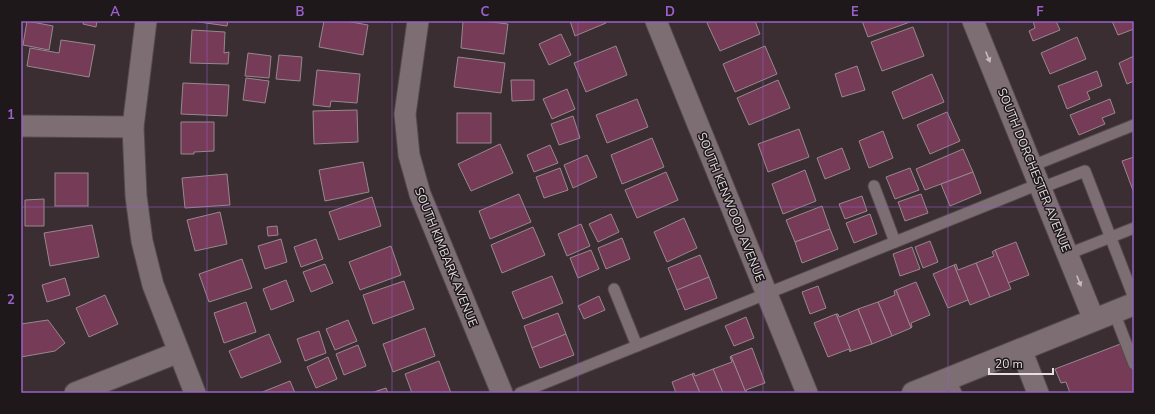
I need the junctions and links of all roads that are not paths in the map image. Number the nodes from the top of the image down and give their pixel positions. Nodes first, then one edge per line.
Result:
1 (146, 21) edge
2 (418, 21) edge
3 (656, 21) edge
4 (973, 21) edge
5 (1134, 124) edge
6 (21, 126) edge
7 (132, 127) junction
8 (1037, 179) junction
9 (874, 186) dead end
10 (1134, 228) edge
11 (1110, 236) junction
12 (895, 242) junction
13 (1068, 254) junction
14 (614, 289) dead end
15 (767, 294) junction
16 (1134, 298) edge
17 (1134, 304) edge
18 (1104, 316) junction
19 (637, 346) junction
20 (1021, 350) junction
21 (179, 352) junction
22 (1134, 364) edge
23 (953, 385) edge
24 (75, 393) edge
25 (195, 393) edge
26 (502, 393) edge
27 (520, 393) edge
28 (807, 393) edge
29 (913, 393) edge
30 (1038, 393) edge

1 - 7 street
2 - 26 street, SOUTH KIMBARK AVENUE
3 - 15 street, SOUTH KENWOOD AVENUE
4 -> 8 street, SOUTH DORCHESTER AVENUE
5 - 8 lane
6 - 7 street
7 - 21 street
8 - 11 lane
8 - 12 lane
8 - 13 street, SOUTH DORCHESTER AVENUE
9 - 12 lane
10 - 11 lane
11 - 13 lane
11 - 16 lane
12 - 15 lane
13 -> 18 street, SOUTH DORCHESTER AVENUE
14 - 19 lane
15 - 19 lane
15 - 28 street, SOUTH KENWOOD AVENUE
17 - 18 main road
18 - 20 main road
18 - 22 lane
19 - 27 lane
20 - 23 main road
20 - 30 street
21 - 24 street
21 - 25 street
23 - 29 main road

